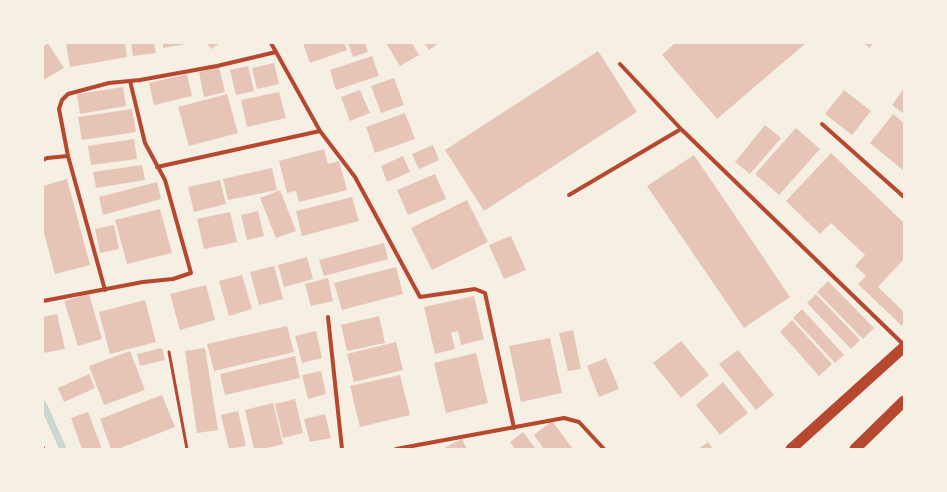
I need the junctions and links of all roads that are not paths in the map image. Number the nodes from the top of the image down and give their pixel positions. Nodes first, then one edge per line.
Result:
1 (271, 43) edge
2 (276, 52) junction
3 (620, 64) dead end
4 (130, 81) junction
5 (822, 124) dead end
6 (681, 129) junction
7 (320, 130) junction
8 (68, 156) junction
9 (43, 160) edge
10 (157, 167) junction
11 (569, 195) dead end
12 (904, 197) edge
13 (105, 290) junction
14 (43, 301) edge
15 (328, 317) dead end
16 (904, 346) edge
17 (169, 352) dead end
18 (904, 401) edge
19 (514, 428) junction
20 (187, 449) edge
21 (342, 449) edge
22 (396, 449) edge
23 (604, 449) edge
24 (791, 449) edge
25 (854, 449) edge

1 - 2 street
2 - 4 street
2 - 7 street
3 - 6 street
4 - 8 street
4 - 10 street
5 - 12 street
6 - 11 street
6 - 16 street
7 - 10 street
7 - 19 street
8 - 9 street
8 - 13 street
10 - 13 street
13 - 14 street
15 - 21 street
16 - 24 highway
17 - 20 lane
18 - 25 highway
19 - 22 street
19 - 23 street

